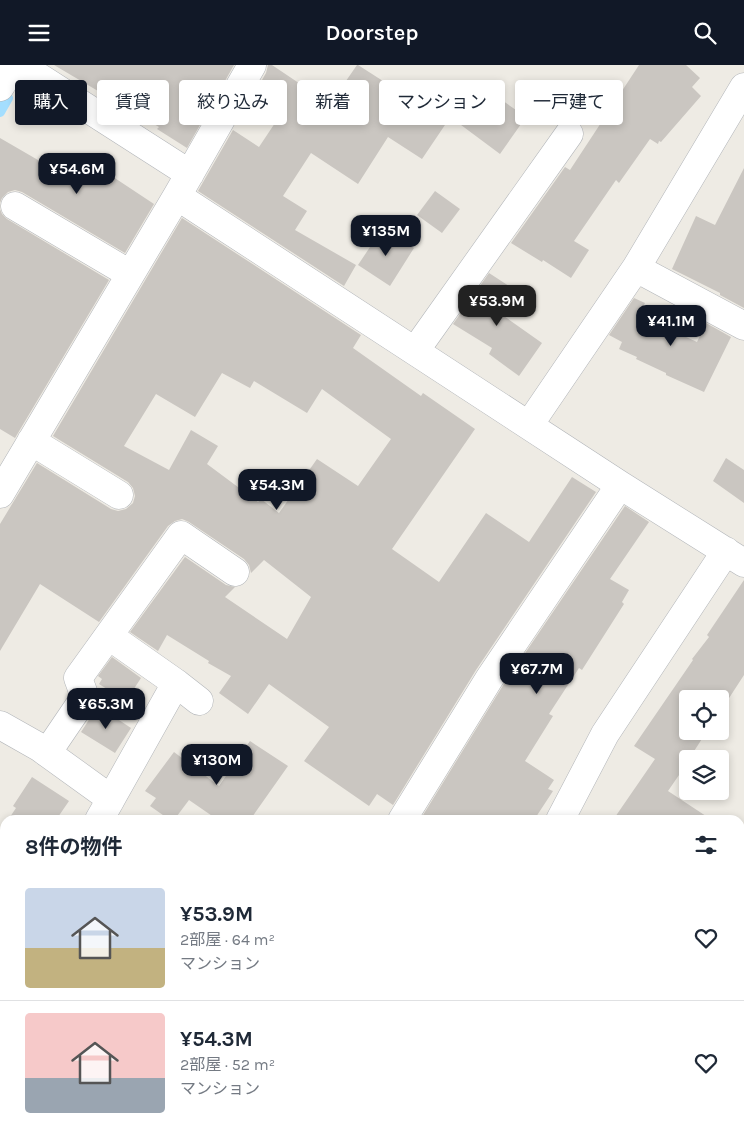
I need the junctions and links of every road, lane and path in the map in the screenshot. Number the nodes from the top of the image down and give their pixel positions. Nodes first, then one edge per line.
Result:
1 (14, 65) edge
2 (20, 65) edge
3 (252, 65) edge
4 (0, 87) edge
5 (744, 87) edge
6 (569, 134) dead end
7 (184, 185) junction
8 (15, 206) dead end
9 (636, 268) junction
10 (130, 274) junction
11 (744, 326) edge
12 (415, 351) junction
13 (529, 425) junction
14 (30, 441) junction
15 (620, 485) junction
16 (0, 494) edge
17 (119, 495) dead end
18 (735, 557) edge
19 (235, 572) dead end
20 (109, 636) junction
21 (176, 683) junction
22 (198, 701) dead end
23 (0, 725) edge
24 (47, 753) junction
25 (105, 810) edge
26 (405, 815) edge
27 (563, 815) edge

1 - 4 street
2 - 7 street
3 - 7 street
5 - 9 street
6 - 12 street
7 - 10 street
7 - 12 street
8 - 10 street
9 - 11 street
9 - 13 street
10 - 14 street
12 - 13 street
13 - 15 street
14 - 16 street
14 - 17 street
15 - 18 street
15 - 26 street
18 - 27 street
19 - 20 street
20 - 21 street
20 - 24 street
21 - 22 street
21 - 25 street
23 - 24 street
24 - 25 street

